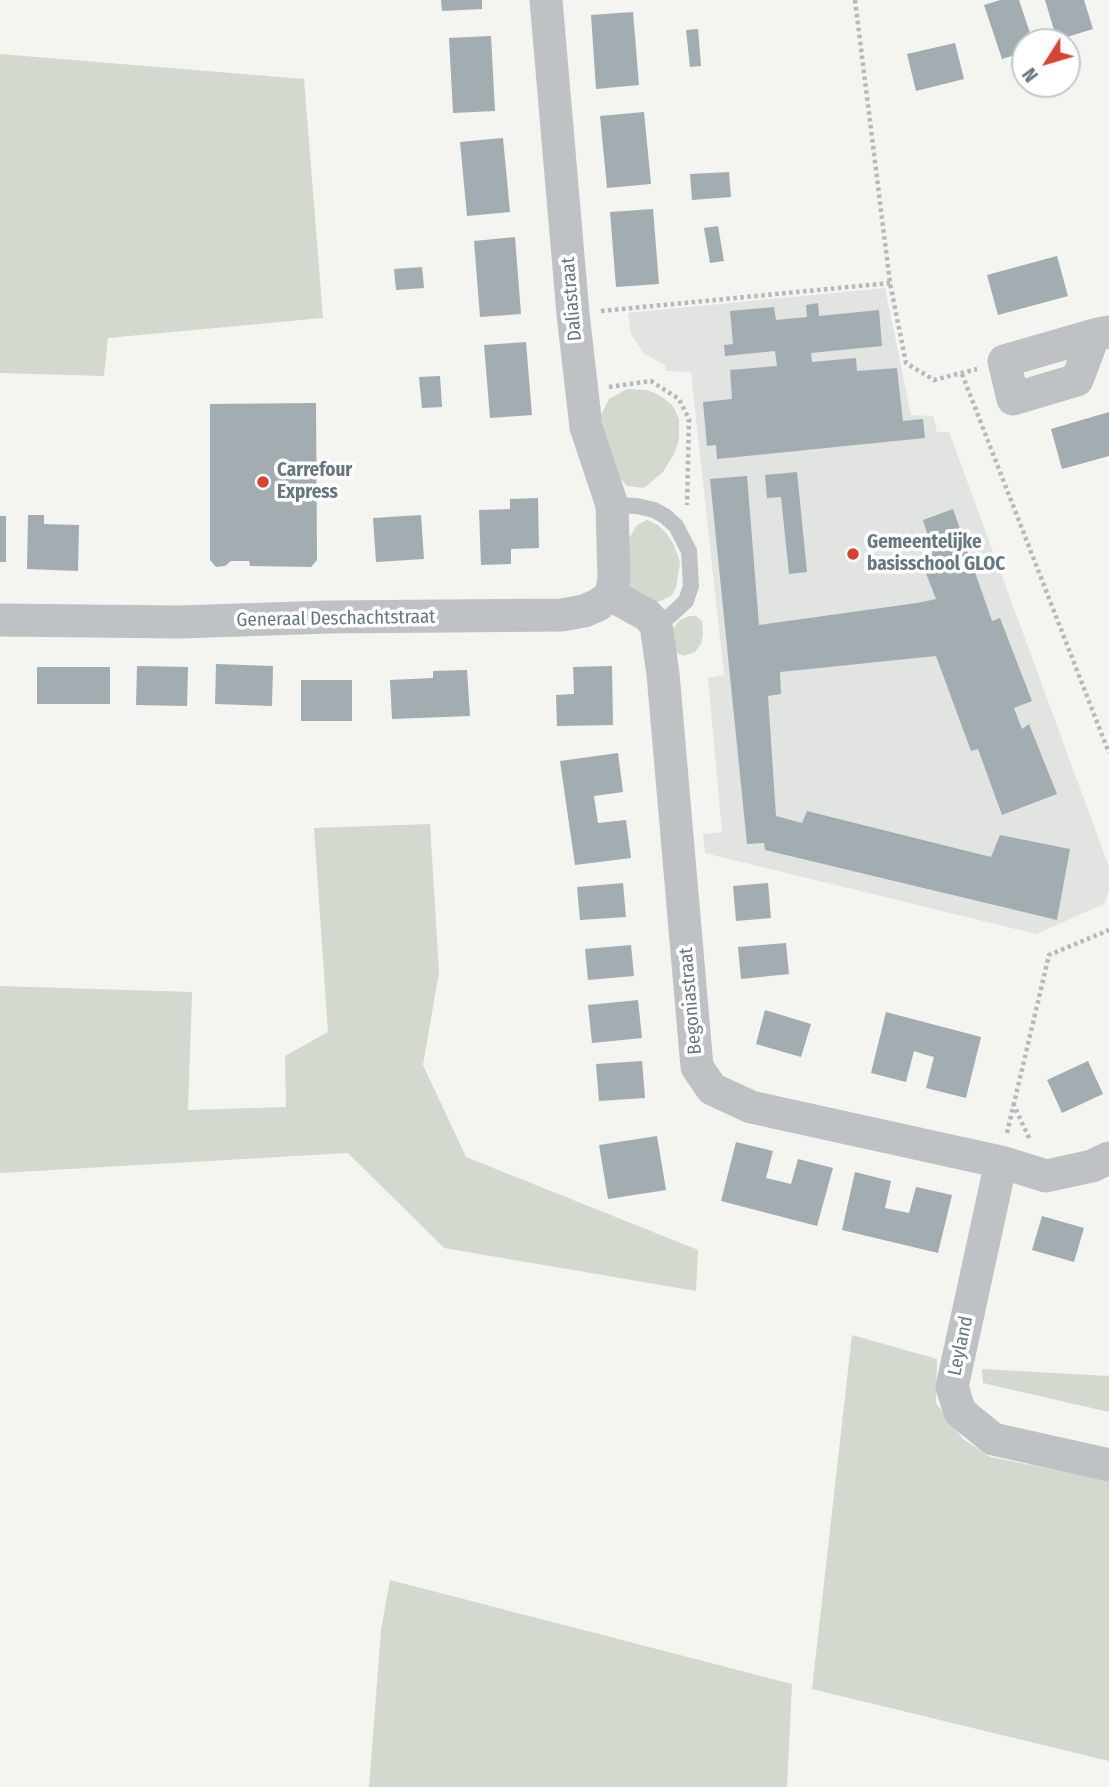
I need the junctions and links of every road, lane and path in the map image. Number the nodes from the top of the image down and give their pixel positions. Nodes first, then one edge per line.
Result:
1 (546, 0) edge
2 (855, 0) edge
3 (890, 284) junction
4 (573, 314) junction
5 (1102, 333) edge
6 (1004, 361) joint
7 (962, 374) junction
8 (581, 391) junction
9 (612, 505) junction
10 (683, 537) junction
11 (611, 595) junction
12 (0, 620) edge
13 (656, 625) junction
14 (1109, 752) edge
15 (1109, 930) edge
16 (1109, 1157) edge
17 (1001, 1162) junction
18 (1109, 1465) edge

1 - 4 street, Daliastraat
2 - 3 path
3 - 4 path
3 - 7 path
4 - 8 street, Daliastraat
5 - 6 street
6 - 7 path
7 - 14 path
8 - 9 street, Daliastraat
8 - 10 path
9 - 10 lane
9 - 11 street, Daliastraat
10 - 13 lane
11 - 12 street, Generaal Deschachtstraat
11 - 13 street
13 - 17 street, Begoniastraat
15 - 17 path
16 - 17 street, Begoniastraat
17 - 18 street, Leyland

